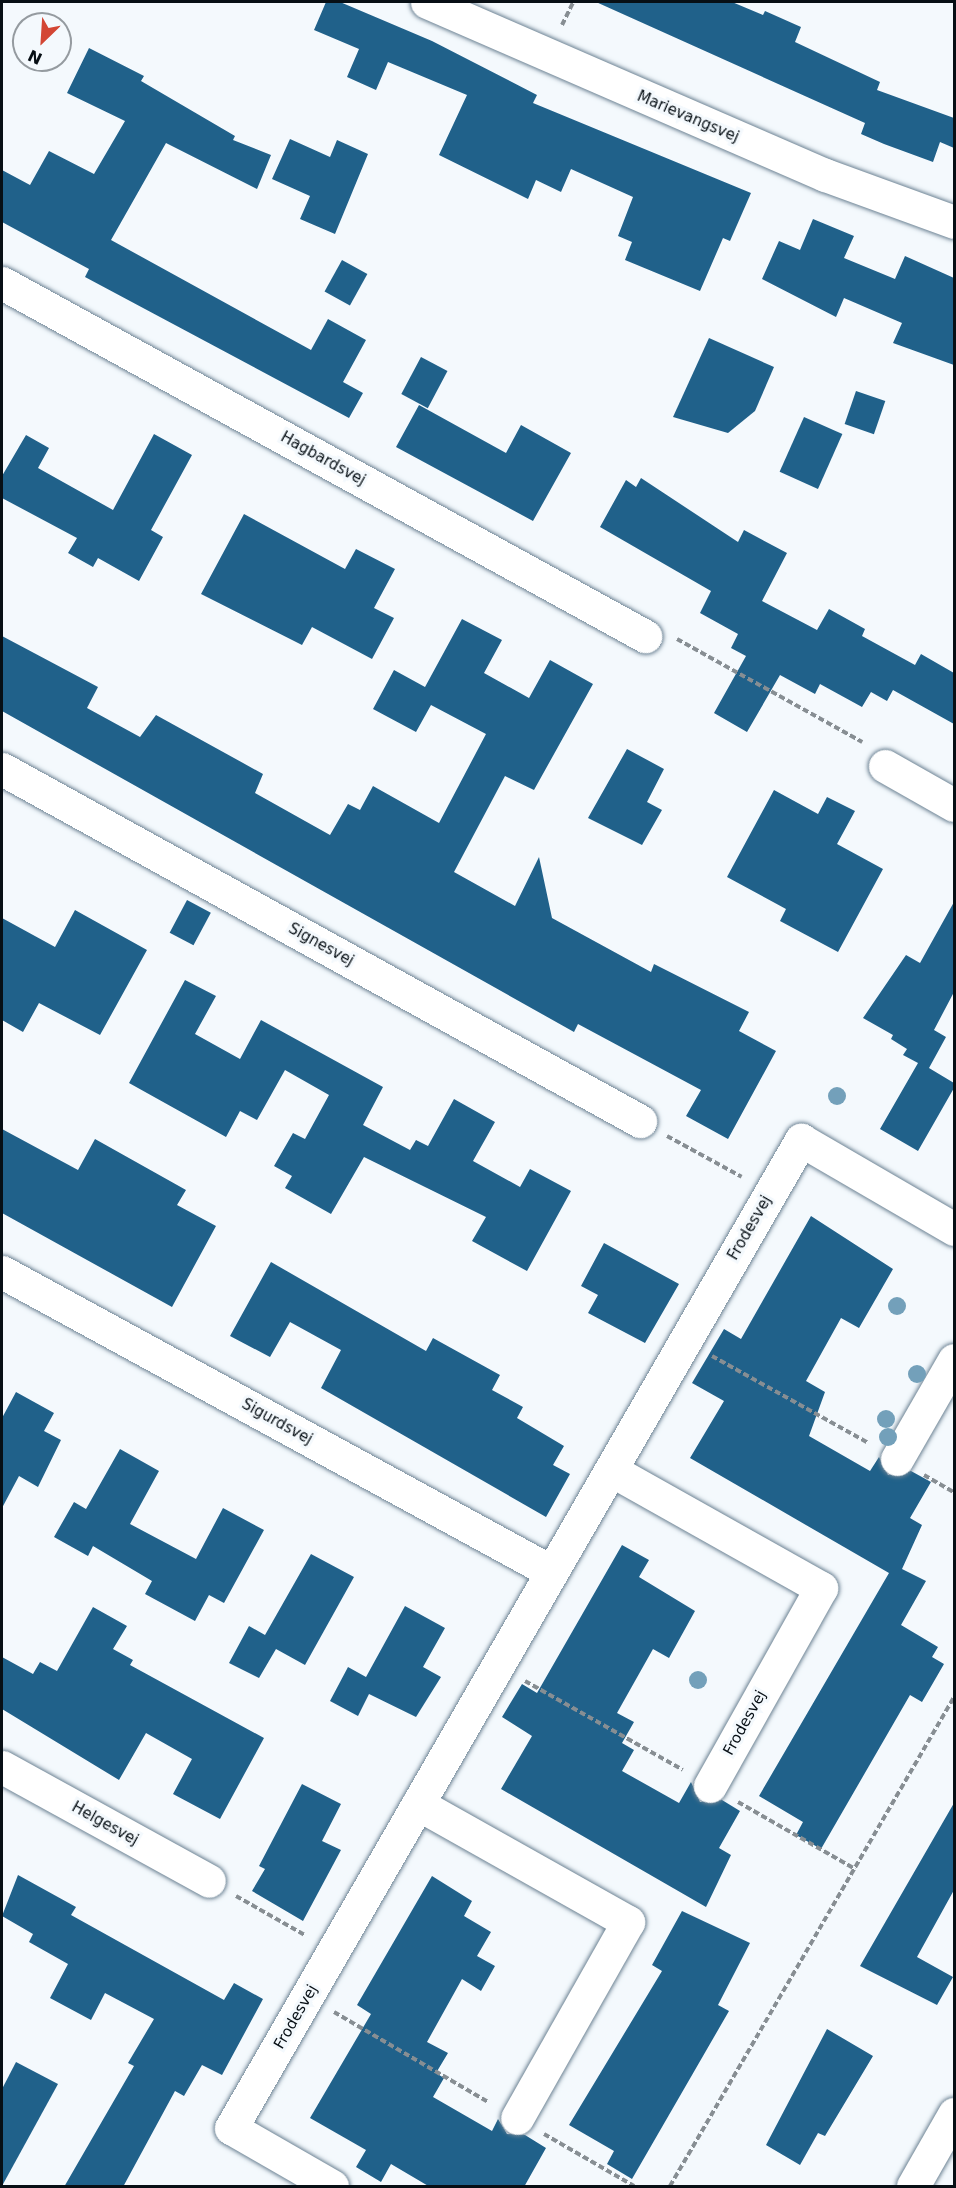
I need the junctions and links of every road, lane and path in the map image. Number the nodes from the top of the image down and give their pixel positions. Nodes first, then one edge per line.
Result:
1 (427, 2) edge
2 (954, 222) edge
3 (2, 283) edge
4 (645, 636) joint
5 (885, 766) joint
6 (2, 769) edge
7 (954, 805) edge
8 (640, 1121) joint
9 (770, 1193) junction
10 (954, 1229) edge
11 (2, 1272) edge
12 (685, 1341) junction
13 (954, 1360) edge
14 (897, 1459) junction
15 (611, 1470) junction
16 (954, 1492) edge
17 (552, 1572) junction
18 (498, 1665) junction
19 (954, 1697) edge
20 (2, 1767) edge
21 (710, 1786) junction
22 (418, 1804) junction
23 (855, 1869) junction
24 (209, 1881) joint
25 (333, 1952) junction
26 (308, 1996) junction
27 (954, 2114) edge
28 (517, 2118) junction
29 (332, 2187) edge
30 (634, 2187) edge
31 (670, 2187) edge
32 (913, 2187) edge

1 - 2 street, Marievangsvej
3 - 4 street, Hagbardsvej
4 - 5 path
5 - 7 street
6 - 8 street, Signesvej
8 - 9 path
9 - 10 street, Frodesvej
9 - 12 street, Frodesvej
11 - 17 street, Sigurdsvej
12 - 14 path
12 - 15 street, Frodesvej
13 - 14 street
14 - 16 path
15 - 17 street, Frodesvej
15 - 21 street, Frodesvej
17 - 18 street, Frodesvej
18 - 21 path
18 - 22 street, Frodesvej
19 - 23 path
20 - 24 street, Helgesvej
21 - 23 path
22 - 25 street, Frodesvej
22 - 28 street
23 - 31 path
24 - 25 path
25 - 26 street, Frodesvej
26 - 28 path
26 - 29 street, Frodesvej
27 - 32 street
28 - 30 path

